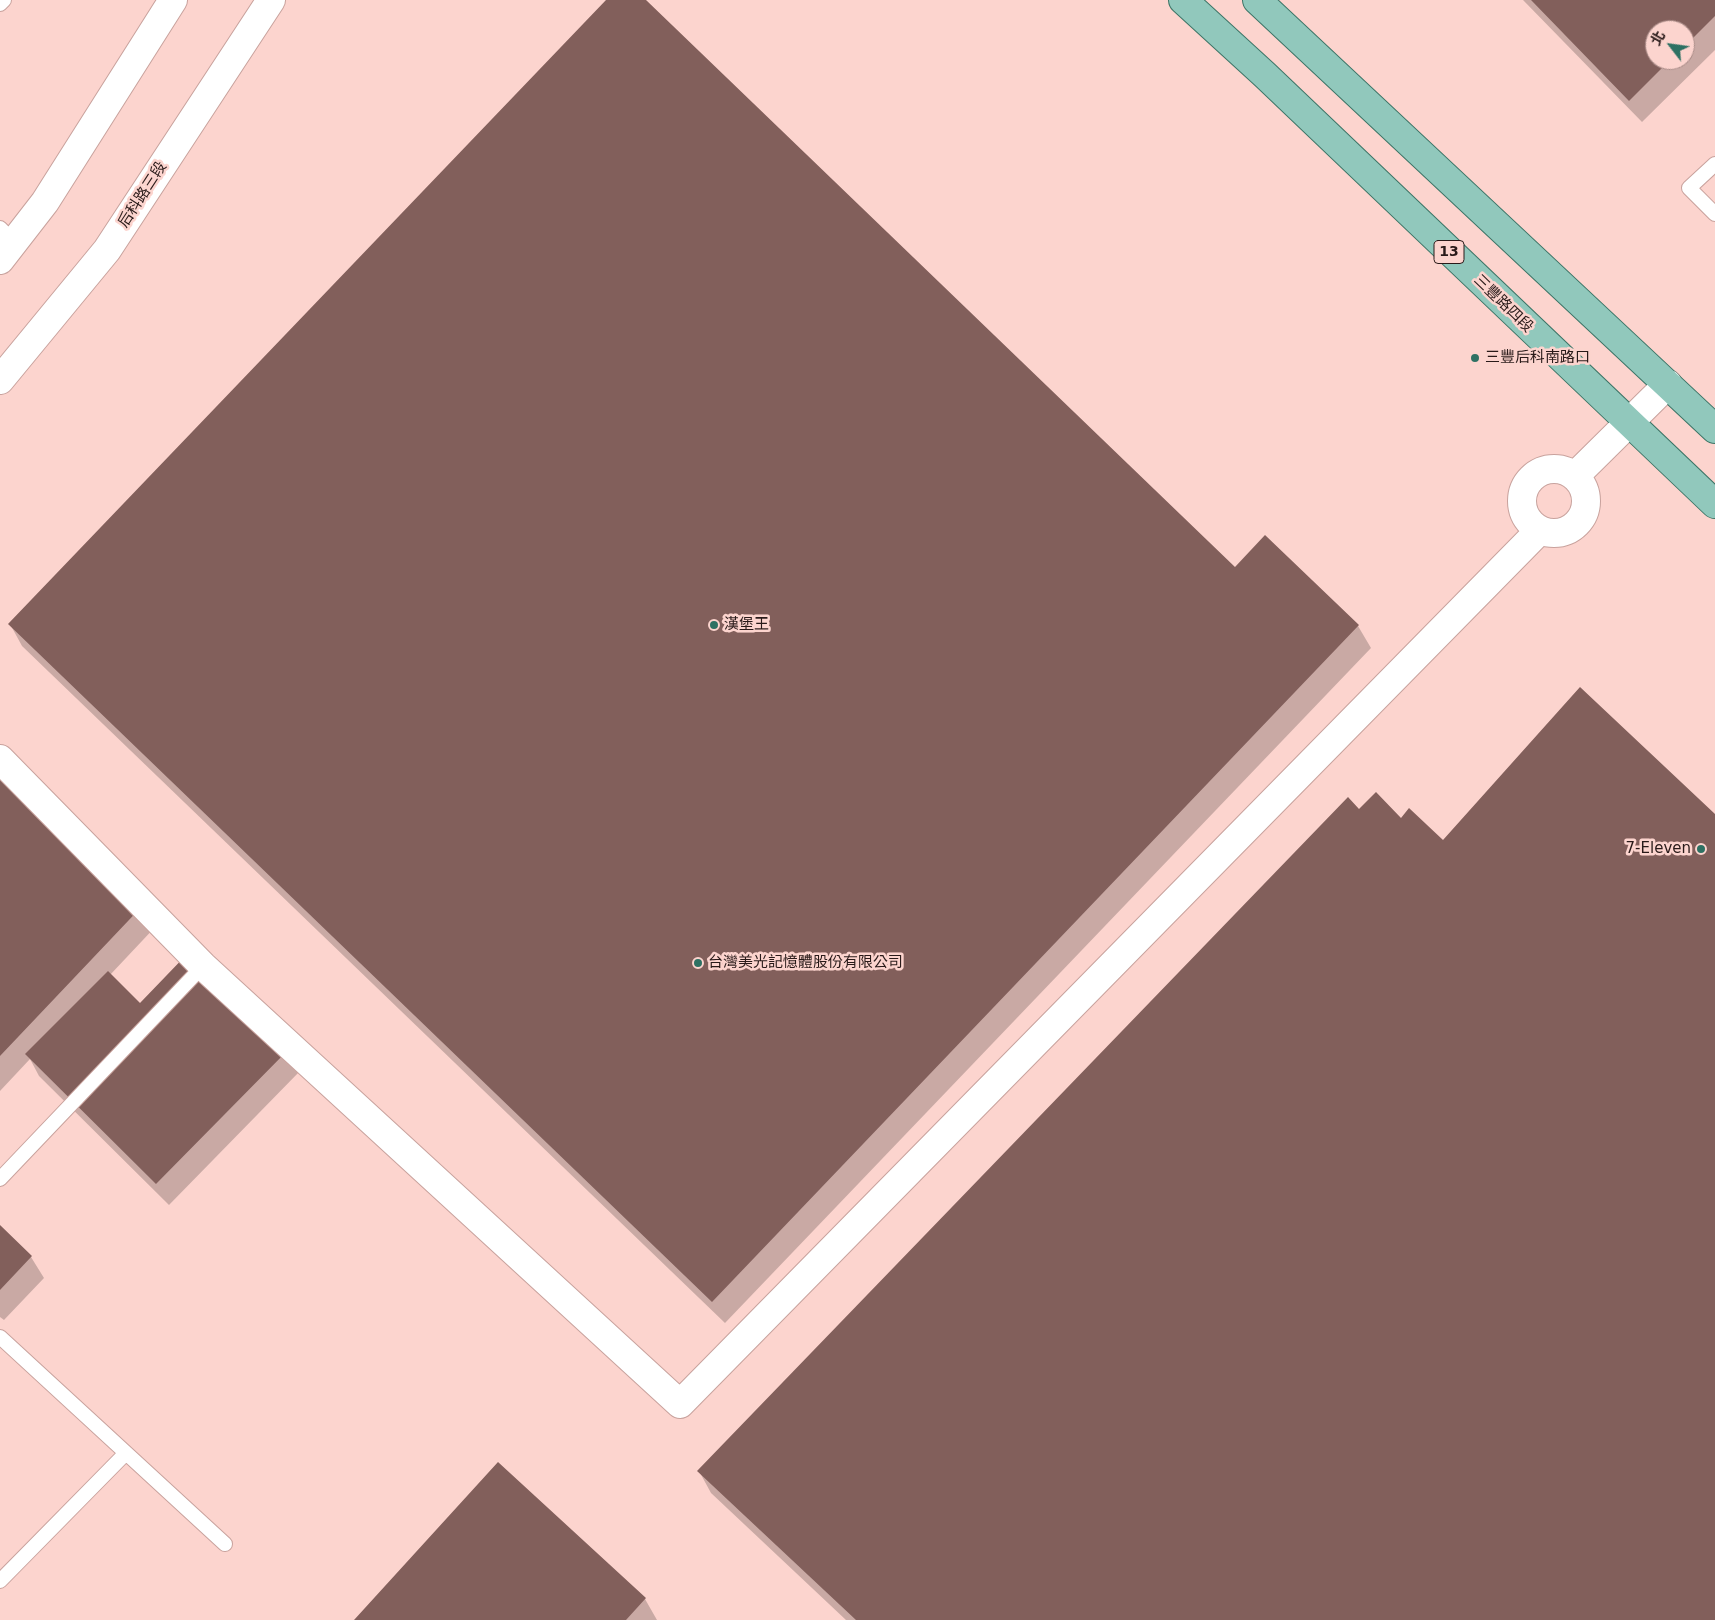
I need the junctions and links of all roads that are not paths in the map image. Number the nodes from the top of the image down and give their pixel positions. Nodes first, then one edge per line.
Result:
1 (4, 0) edge
2 (173, 0) edge
3 (271, 0) edge
4 (1183, 0) edge
5 (1257, 0) edge
6 (0, 4) edge
7 (1715, 164) edge
8 (1715, 214) edge
9 (5, 243) edge
10 (0, 380) edge
11 (1668, 384) junction
12 (1628, 423) junction
13 (1715, 428) edge
14 (1574, 476) junction
15 (1715, 504) edge
16 (1540, 530) junction
17 (0, 759) edge
18 (203, 966) junction
19 (0, 1179) edge
20 (0, 1337) edge
21 (125, 1454) junction
22 (225, 1544) dead end
23 (0, 1581) edge

1 - 6 lane
2 - 9 street
3 - 10 street, 后科路三段
4 - 12 main road, 三豐路四段 / 13
5 - 11 main road
7 - 8 lane
11 - 12 street
11 - 13 main road
12 - 14 street
12 - 15 main road, 三豐路四段 / 13
14 - 16 street
14 - 16 street
16 - 18 street
17 - 18 street
18 - 19 lane
20 - 21 lane
21 - 22 lane
21 - 23 lane

